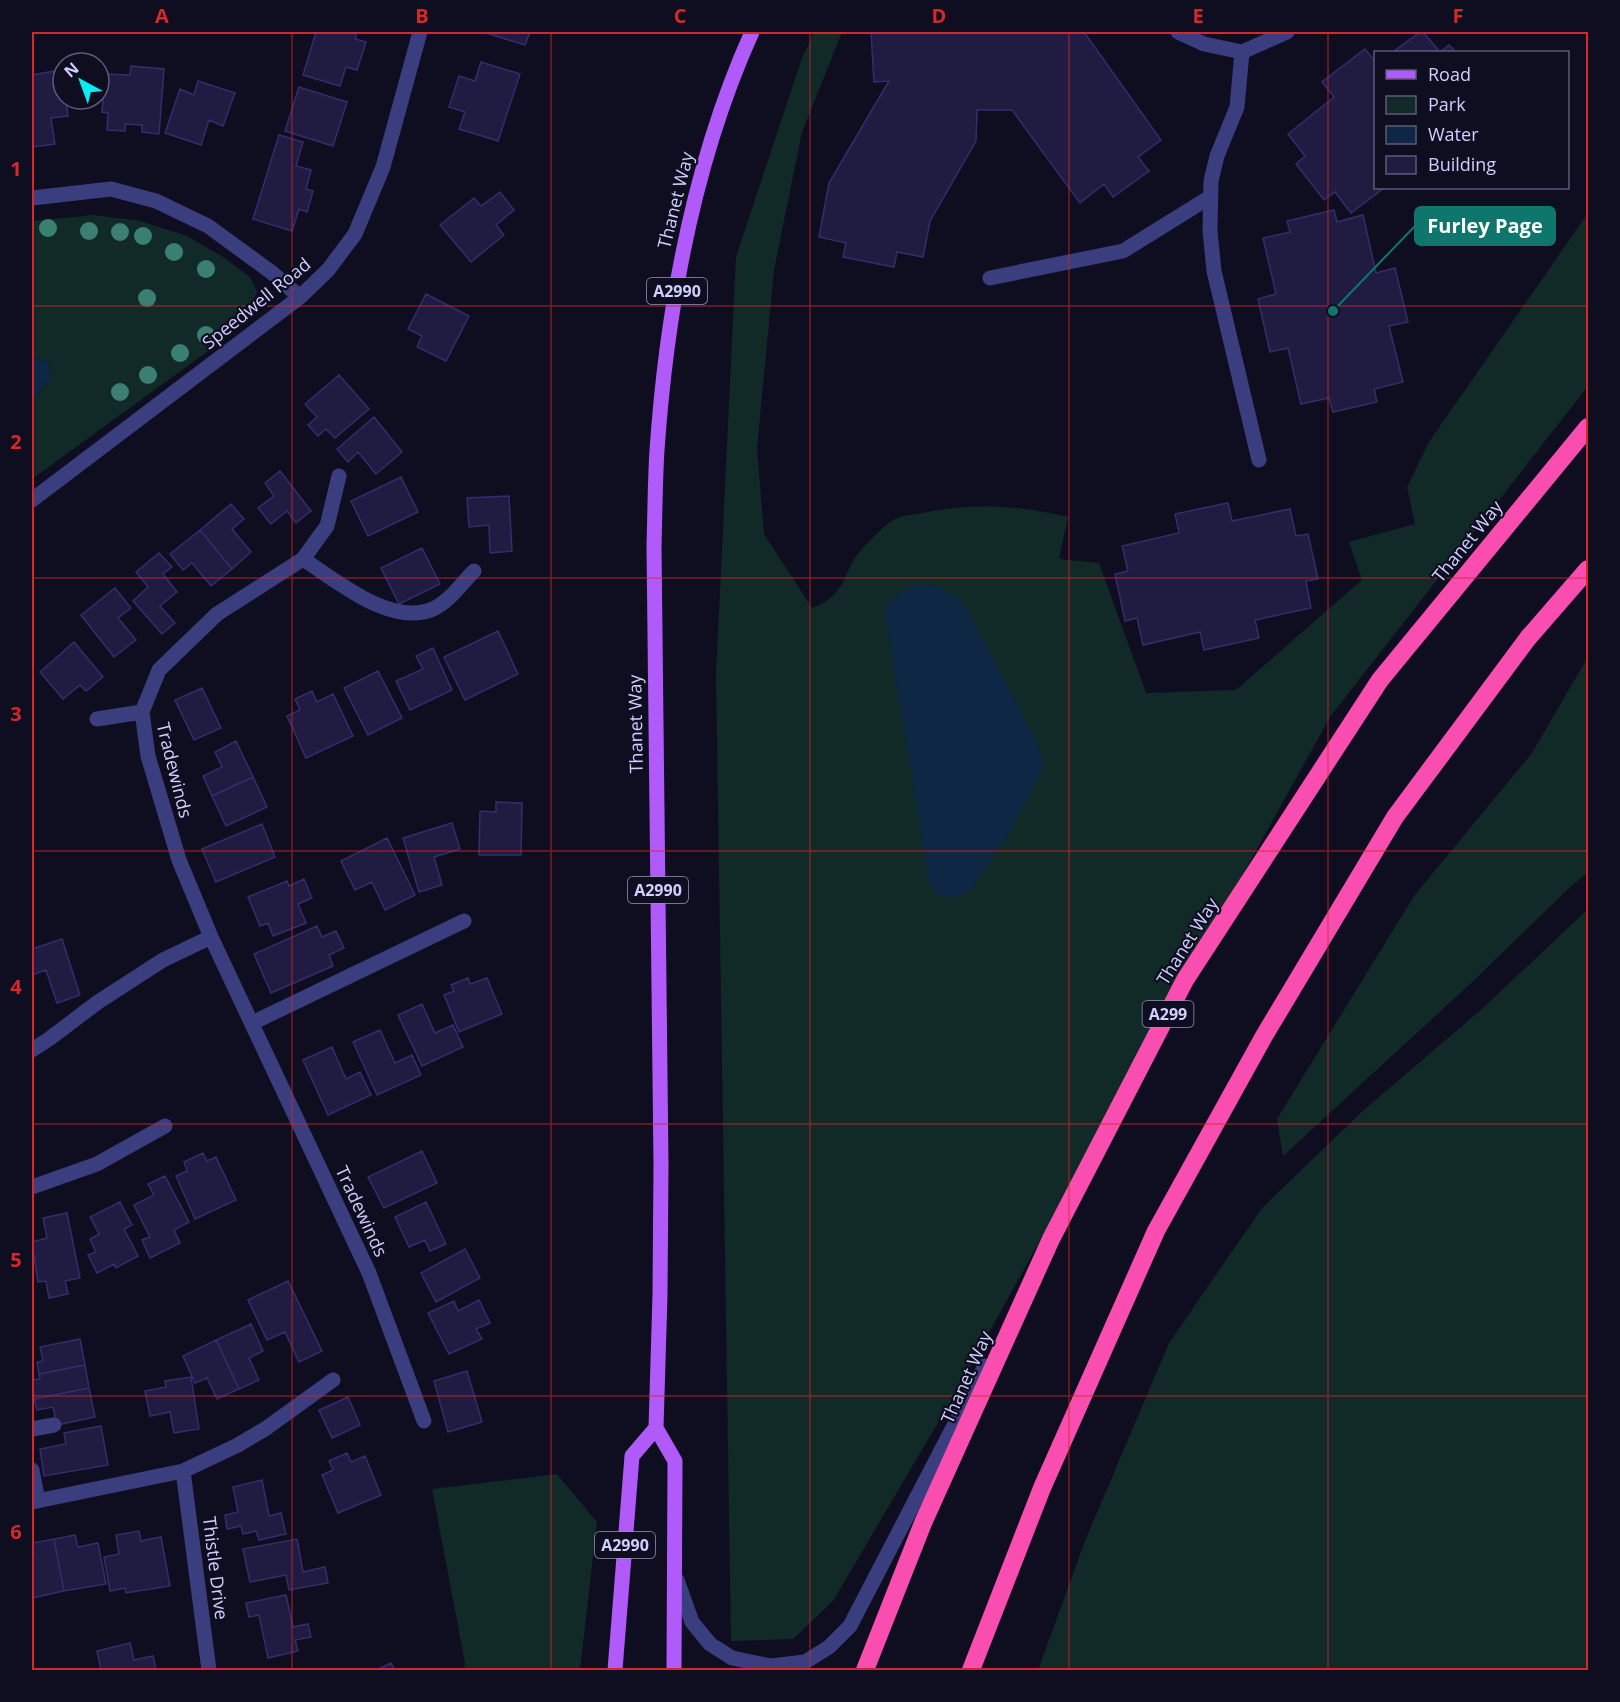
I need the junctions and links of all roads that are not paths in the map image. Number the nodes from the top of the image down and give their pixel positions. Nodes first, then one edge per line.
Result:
1 (420, 32) edge
2 (752, 32) edge
3 (1178, 32) edge
4 (1287, 32) edge
5 (1242, 52) junction
6 (1210, 197) junction
7 (32, 198) edge
8 (990, 278) dead end
9 (300, 297) junction
10 (1588, 427) edge
11 (1259, 460) dead end
12 (339, 476) dead end
13 (32, 500) edge
14 (303, 559) junction
15 (1588, 569) edge
16 (474, 571) dead end
17 (142, 712) junction
18 (97, 719) dead end
19 (464, 921) dead end
20 (211, 938) junction
21 (252, 1023) junction
22 (32, 1050) edge
23 (165, 1126) dead end
24 (32, 1187) edge
25 (1052, 1239) junction
26 (333, 1380) dead end
27 (424, 1421) dead end
28 (54, 1425) dead end
29 (656, 1428) junction
30 (32, 1430) edge
31 (32, 1470) edge
32 (183, 1471) junction
33 (35, 1501) edge
34 (674, 1571) junction
35 (209, 1671) edge
36 (615, 1671) edge
37 (674, 1671) edge
38 (865, 1671) edge
39 (972, 1671) edge

1 - 9 street, Speedwell Road
2 - 29 main road, Thanet Way / A2990
3 - 5 street
4 - 5 street
5 - 6 street
6 - 8 street
6 - 11 street
7 - 9 street
9 - 13 street, Speedwell Road
10 - 25 highway, Thanet Way / A299
12 - 14 street, Tradewinds
14 - 16 street
14 - 17 street, Tradewinds
15 - 39 highway
17 - 18 street, Tradewinds
17 - 20 street, Tradewinds
19 - 21 street
20 - 21 street, Tradewinds
20 - 22 street
21 - 27 street, Tradewinds
23 - 24 street
25 - 34 street
25 - 38 highway, Thanet Way / A299
26 - 32 street
28 - 30 street
29 - 34 main road, A2990
29 - 36 main road, A2990
31 - 33 street
32 - 33 street
32 - 35 street, Thistle Drive
34 - 37 main road, A2990

